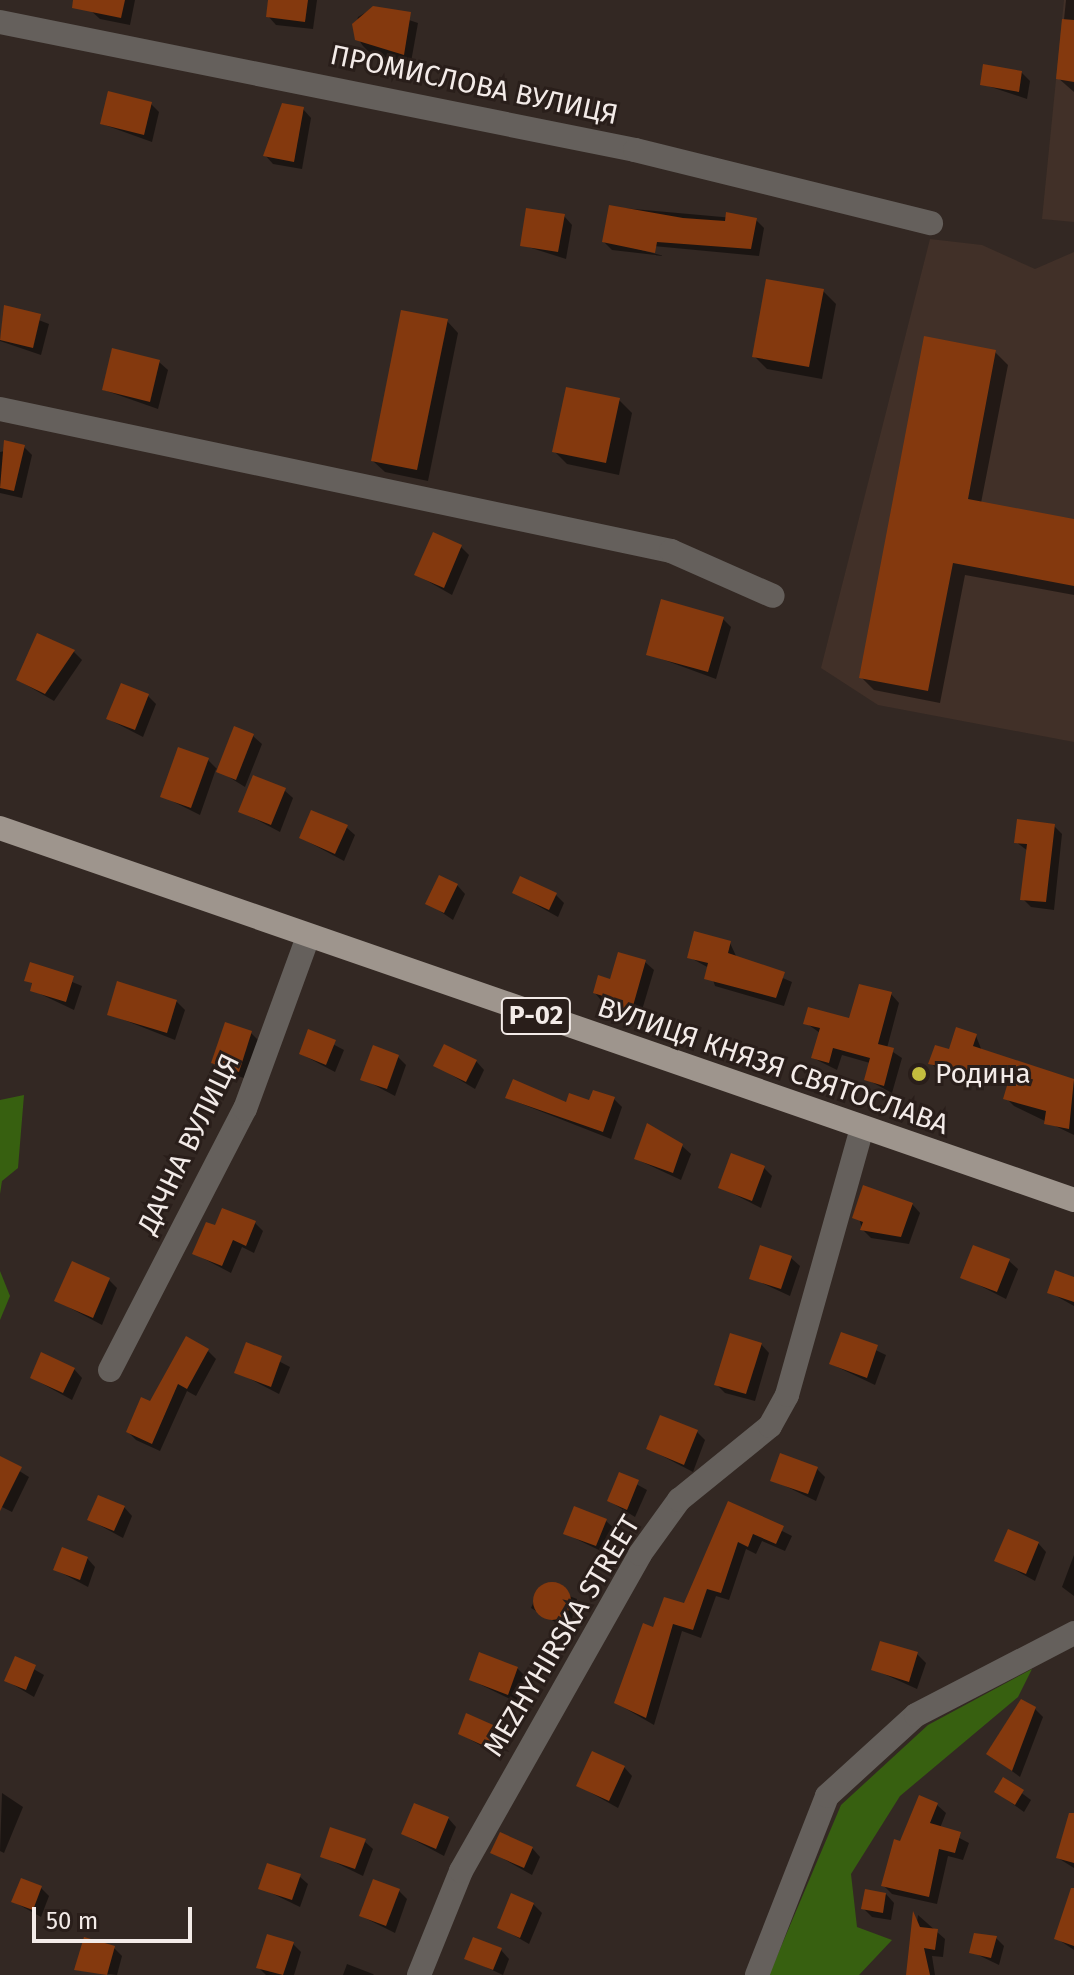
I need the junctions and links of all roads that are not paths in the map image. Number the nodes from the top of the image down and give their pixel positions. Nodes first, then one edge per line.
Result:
1 (0, 22) edge
2 (931, 223) dead end
3 (0, 409) edge
4 (773, 596) dead end
5 (0, 828) edge
6 (308, 937) junction
7 (862, 1128) junction
8 (1074, 1200) edge
9 (110, 1370) dead end
10 (1074, 1633) edge
11 (419, 1975) edge
12 (757, 1975) edge

1 - 2 street, ПРОМИСЛОВА ВУЛИЦЯ
3 - 4 street
5 - 6 main road, ВУЛИЦЯ КНЯЗЯ СВЯТОСЛАВА / Р-02
6 - 7 main road, ВУЛИЦЯ КНЯЗЯ СВЯТОСЛАВА / Р-02
6 - 9 street, ДАЧНА ВУЛИЦЯ
7 - 8 main road, ВУЛИЦЯ КНЯЗЯ СВЯТОСЛАВА / Р-02
7 - 11 street, MEZHYHIRSKA STREET
10 - 12 street

